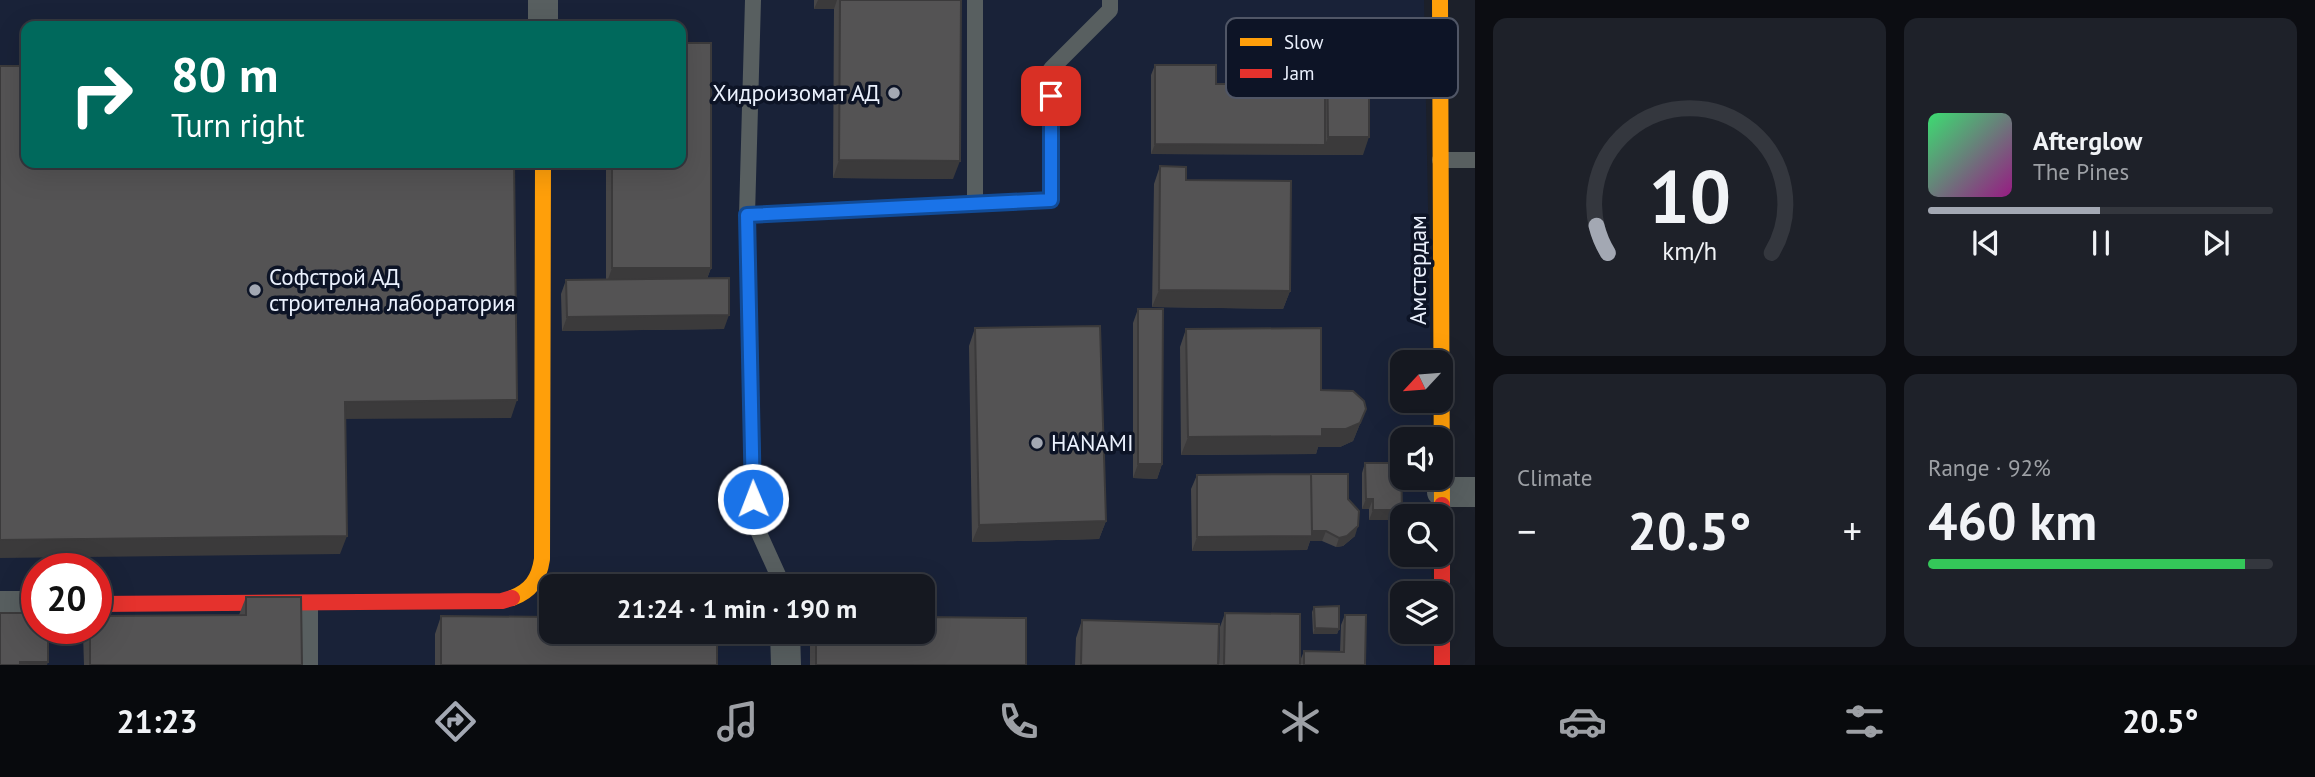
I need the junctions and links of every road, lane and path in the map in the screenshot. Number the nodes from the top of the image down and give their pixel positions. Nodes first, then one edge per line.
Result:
1 (543, 0) edge
2 (753, 0) edge
3 (975, 0) edge
4 (1110, 0) edge
5 (1440, 0) edge
6 (1440, 18) edge
7 (543, 21) edge
8 (1440, 98) edge
9 (1440, 160) junction
10 (1475, 160) edge
11 (543, 168) edge
12 (975, 204) junction
13 (747, 215) junction
14 (1442, 492) junction
15 (1475, 492) edge
16 (778, 574) edge
17 (310, 600) junction
18 (112, 604) edge
19 (0, 606) edge
20 (21, 606) edge
21 (785, 644) edge
22 (310, 665) edge
23 (786, 665) edge
24 (1442, 665) edge

1 - 7 street
2 - 13 lane
3 - 12 lane
4 - 12 lane
5 - 6 street, Амстердам
8 - 9 street, Амстердам
9 - 10 lane
9 - 14 street, Амстердам
11 - 17 street
12 - 13 lane
13 - 16 lane
14 - 15 street
14 - 24 street, Амстердам
17 - 18 street
17 - 22 lane
19 - 20 street
21 - 23 street

